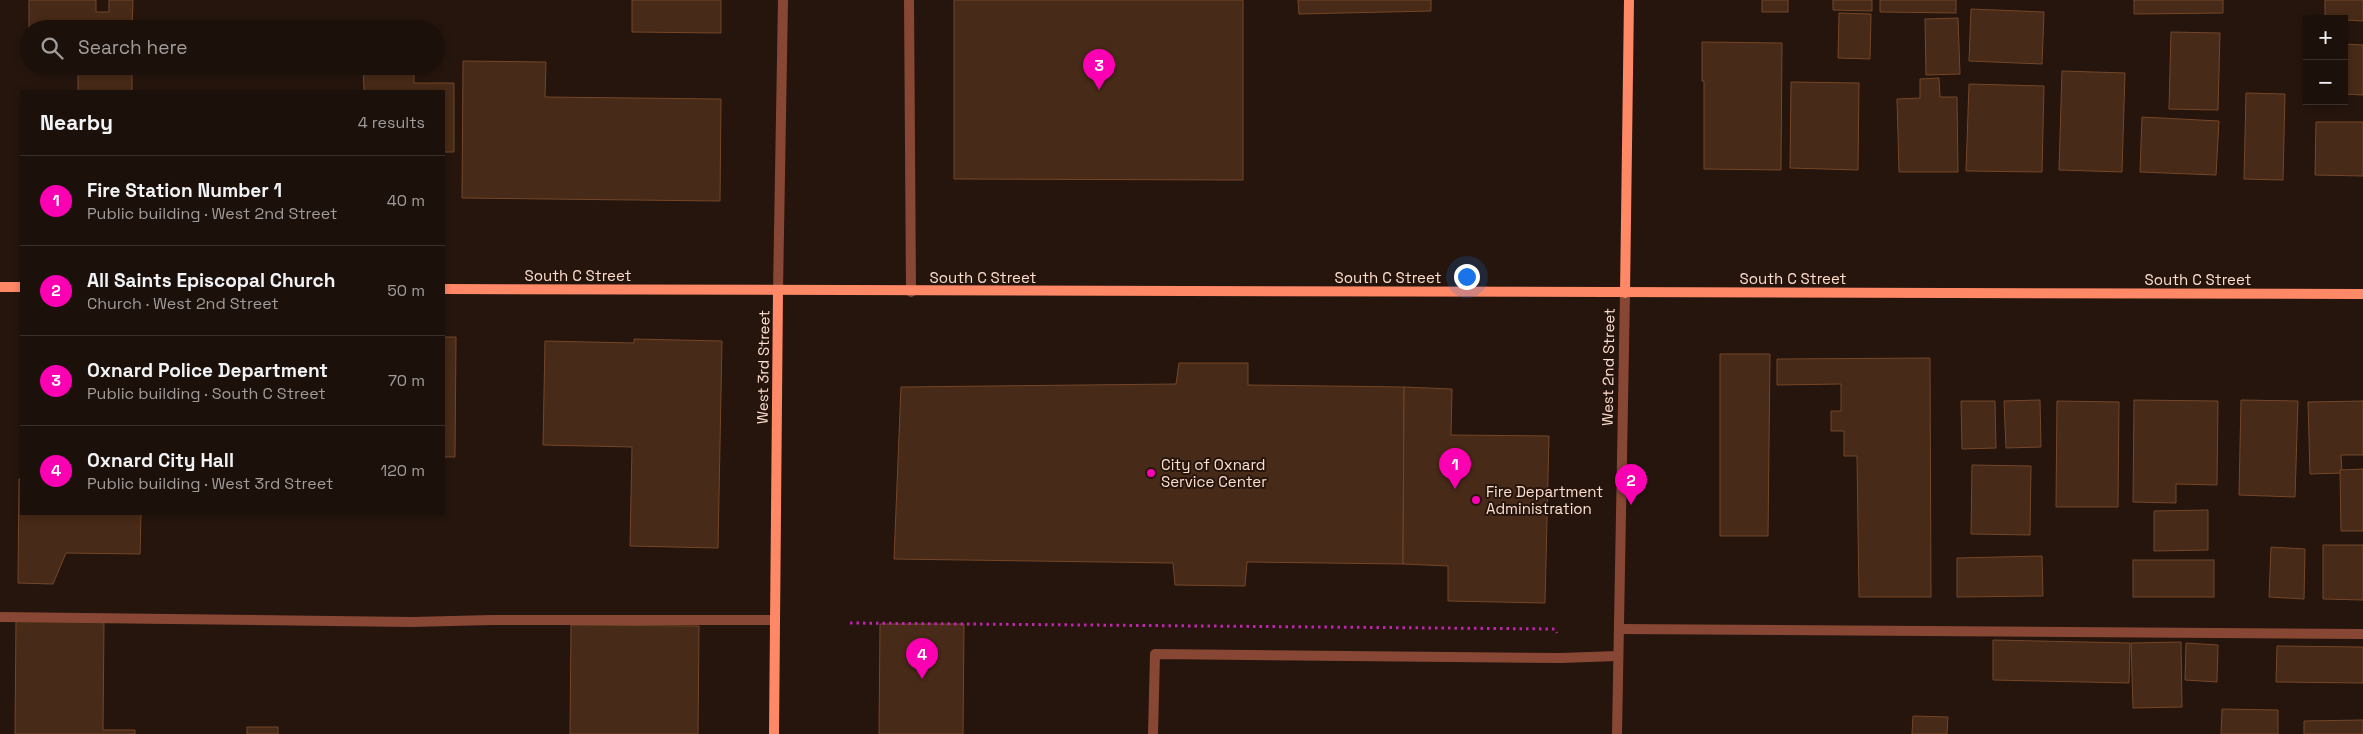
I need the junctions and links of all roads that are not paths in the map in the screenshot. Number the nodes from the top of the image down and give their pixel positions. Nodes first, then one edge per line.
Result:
1 (783, 0) edge
2 (909, 0) edge
3 (1630, 0) edge
4 (0, 287) edge
5 (20, 287) edge
6 (445, 289) edge
7 (778, 291) junction
8 (911, 292) junction
9 (1625, 293) junction
10 (2363, 294) edge
11 (0, 617) edge
12 (775, 620) junction
13 (1618, 629) junction
14 (2363, 634) edge
15 (1617, 656) junction
16 (774, 734) edge
17 (1153, 734) edge
18 (1617, 734) edge

1 - 7 street, West 3rd Street
2 - 8 street
3 - 9 street, West 2nd Street
4 - 5 street
6 - 7 street, South C Street
7 - 8 street, South C Street
7 - 12 street, West 3rd Street
8 - 9 street, South C Street
9 - 10 street, South C Street
9 - 13 street, West 2nd Street
11 - 12 street
12 - 16 street, West 3rd Street
13 - 14 street
13 - 15 street, West 2nd Street
15 - 17 street
15 - 18 street, West 2nd Street

